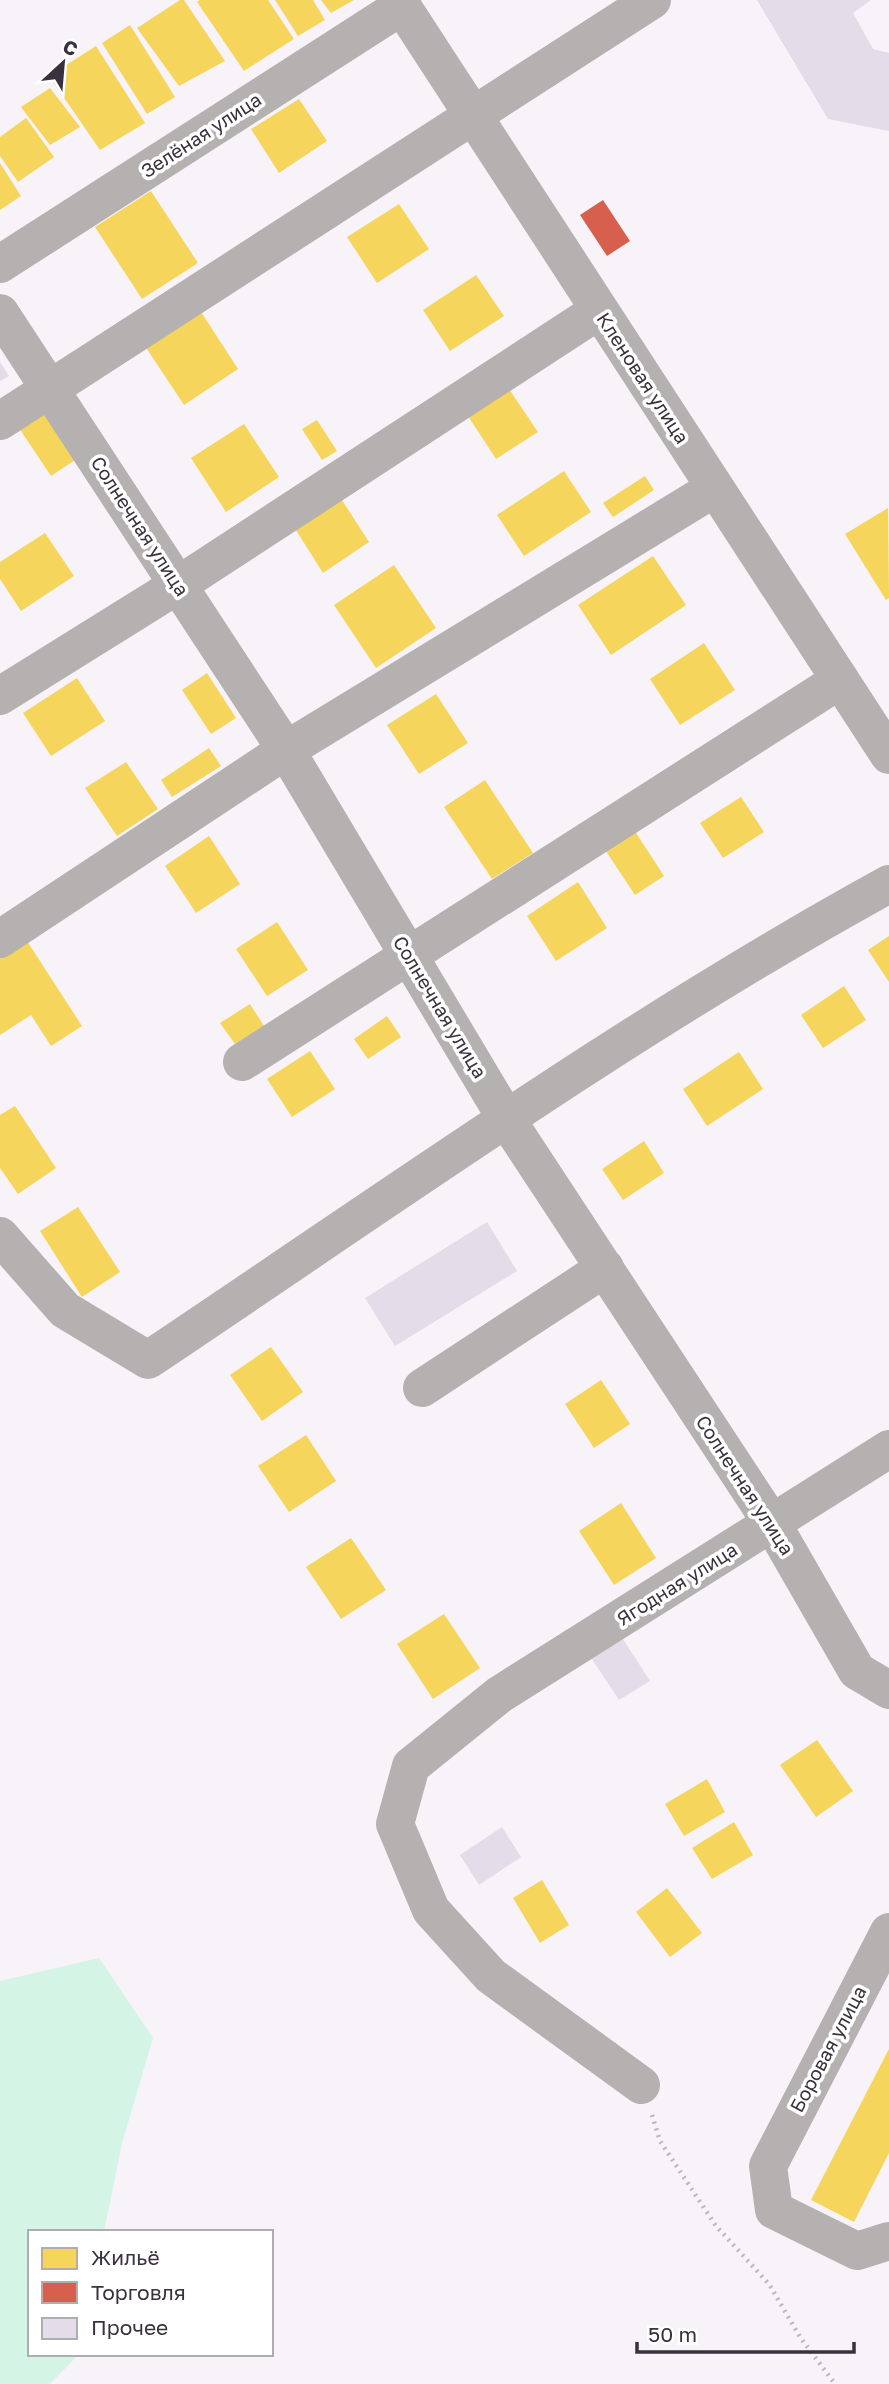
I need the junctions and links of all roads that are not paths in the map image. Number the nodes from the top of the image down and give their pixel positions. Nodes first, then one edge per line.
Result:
1 (652, 0) edge
2 (400, 3) edge
3 (471, 116) junction
4 (0, 264) edge
5 (598, 310) junction
6 (0, 313) edge
7 (50, 390) junction
8 (0, 421) edge
9 (715, 488) junction
10 (178, 585) junction
11 (840, 680) junction
12 (0, 696) edge
13 (286, 750) junction
14 (889, 755) edge
15 (889, 884) edge
16 (0, 939) edge
17 (409, 955) junction
18 (242, 1062) dead end
19 (508, 1119) junction
20 (0, 1236) edge
21 (605, 1268) junction
22 (422, 1388) dead end
23 (889, 1449) edge
24 (773, 1525) junction
25 (889, 1690) edge
26 (889, 1933) edge
27 (641, 2085) road end
28 (889, 2241) edge

1 - 3 street
2 - 3 street, Кленовая улица
2 - 4 street, Зелёная улица
3 - 5 street, Кленовая улица
3 - 7 street
5 - 9 street, Кленовая улица
5 - 10 street
6 - 7 street, Солнечная улица
7 - 8 street
7 - 10 street, Солнечная улица
9 - 11 street, Кленовая улица
9 - 13 street
10 - 12 street
10 - 13 street, Солнечная улица
11 - 14 street, Кленовая улица
11 - 17 street
13 - 16 street
13 - 17 street, Солнечная улица
15 - 19 street
17 - 18 street
17 - 19 street, Солнечная улица
19 - 20 street
19 - 21 street, Солнечная улица
21 - 22 street
21 - 24 street, Солнечная улица
23 - 24 street, Ягодная улица
24 - 25 street, Солнечная улица
24 - 27 street, Ягодная улица
26 - 28 street, Боровая улица

